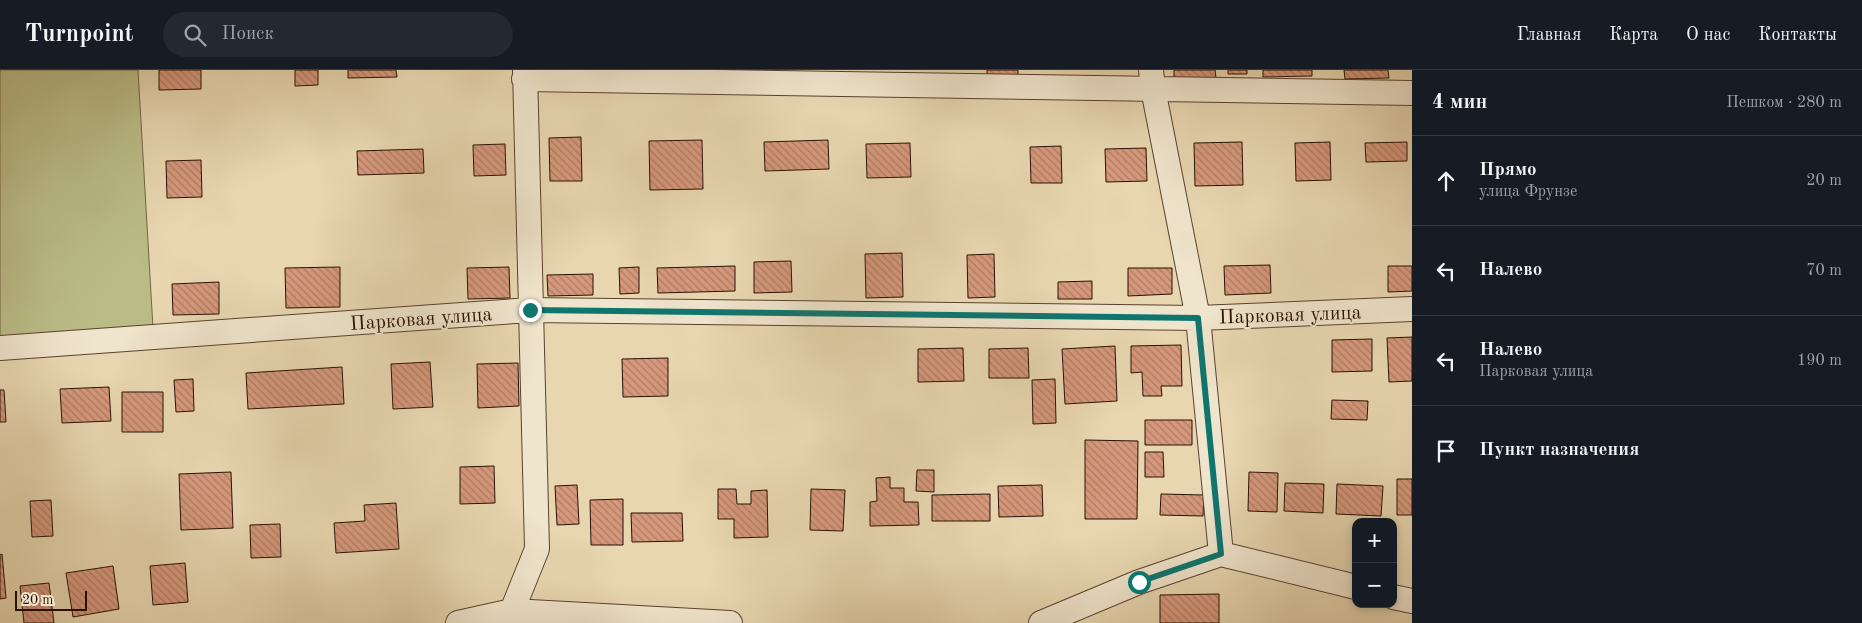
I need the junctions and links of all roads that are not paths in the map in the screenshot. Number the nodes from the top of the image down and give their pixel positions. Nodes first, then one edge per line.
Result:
1 (525, 75) edge
2 (1152, 80) edge
3 (1412, 93) edge
4 (1412, 309) edge
5 (530, 310) junction
6 (1198, 318) junction
7 (0, 348) edge
8 (1221, 554) junction
9 (1352, 586) edge
10 (1397, 597) edge
11 (1412, 601) edge
12 (512, 611) junction
13 (458, 623) edge
14 (730, 623) edge
15 (1041, 623) edge

1 - 2 street
1 - 5 street
2 - 3 street
2 - 6 street
4 - 6 street, Парковая улица
5 - 6 street, Парковая улица
5 - 7 street, Парковая улица
5 - 12 street
6 - 8 street
8 - 9 street
8 - 15 street
10 - 11 street
12 - 13 street
12 - 14 street

